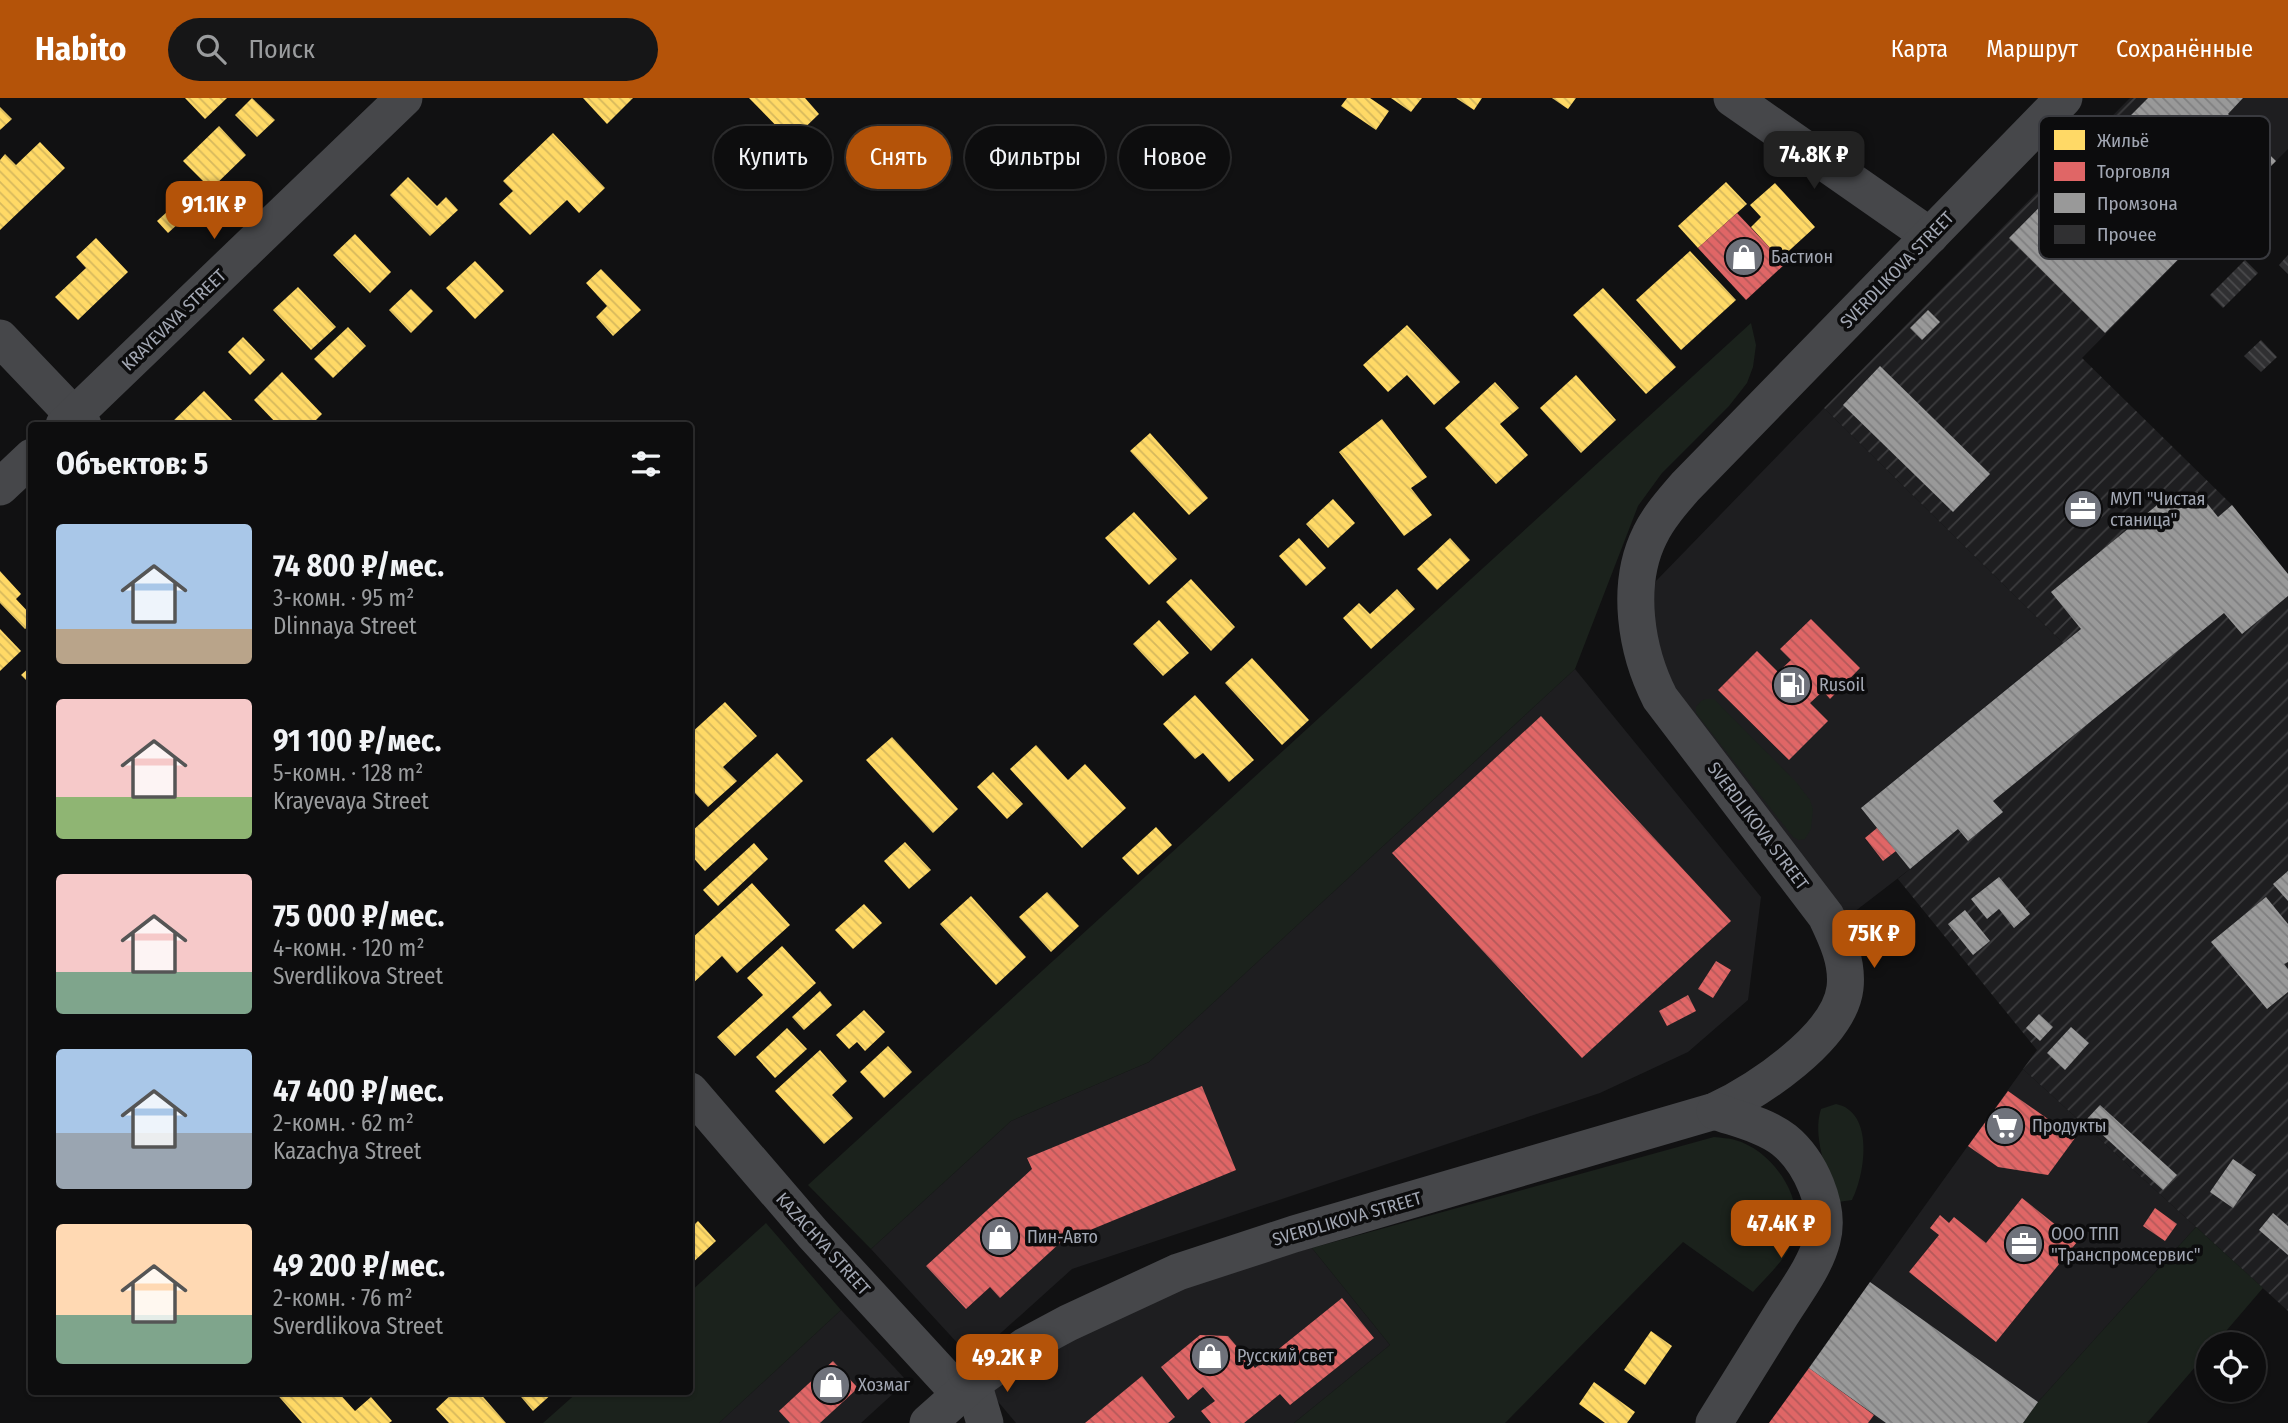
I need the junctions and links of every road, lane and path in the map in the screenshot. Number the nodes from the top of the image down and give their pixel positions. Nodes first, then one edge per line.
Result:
1 (404, 98) edge
2 (1732, 98) edge
3 (2064, 98) edge
4 (2047, 116) edge
5 (2039, 124) edge
6 (1930, 236) junction
7 (0, 338) edge
8 (74, 422) edge
9 (28, 461) edge
10 (0, 487) edge
11 (693, 1094) edge
12 (1715, 1111) junction
13 (966, 1389) junction
14 (928, 1423) edge
15 (985, 1423) edge
16 (1714, 1423) edge

1 - 8 street, KRAYEVAYA STREET
2 - 6 street
3 - 4 street, SVERDLIKOVA STREET
5 - 6 street, SVERDLIKOVA STREET
6 - 12 street, SVERDLIKOVA STREET
7 - 8 street
9 - 10 street
11 - 13 street, KAZACHYA STREET
12 - 13 street, SVERDLIKOVA STREET
12 - 16 street
13 - 14 street, SVERDLIKOVA STREET
13 - 15 street

